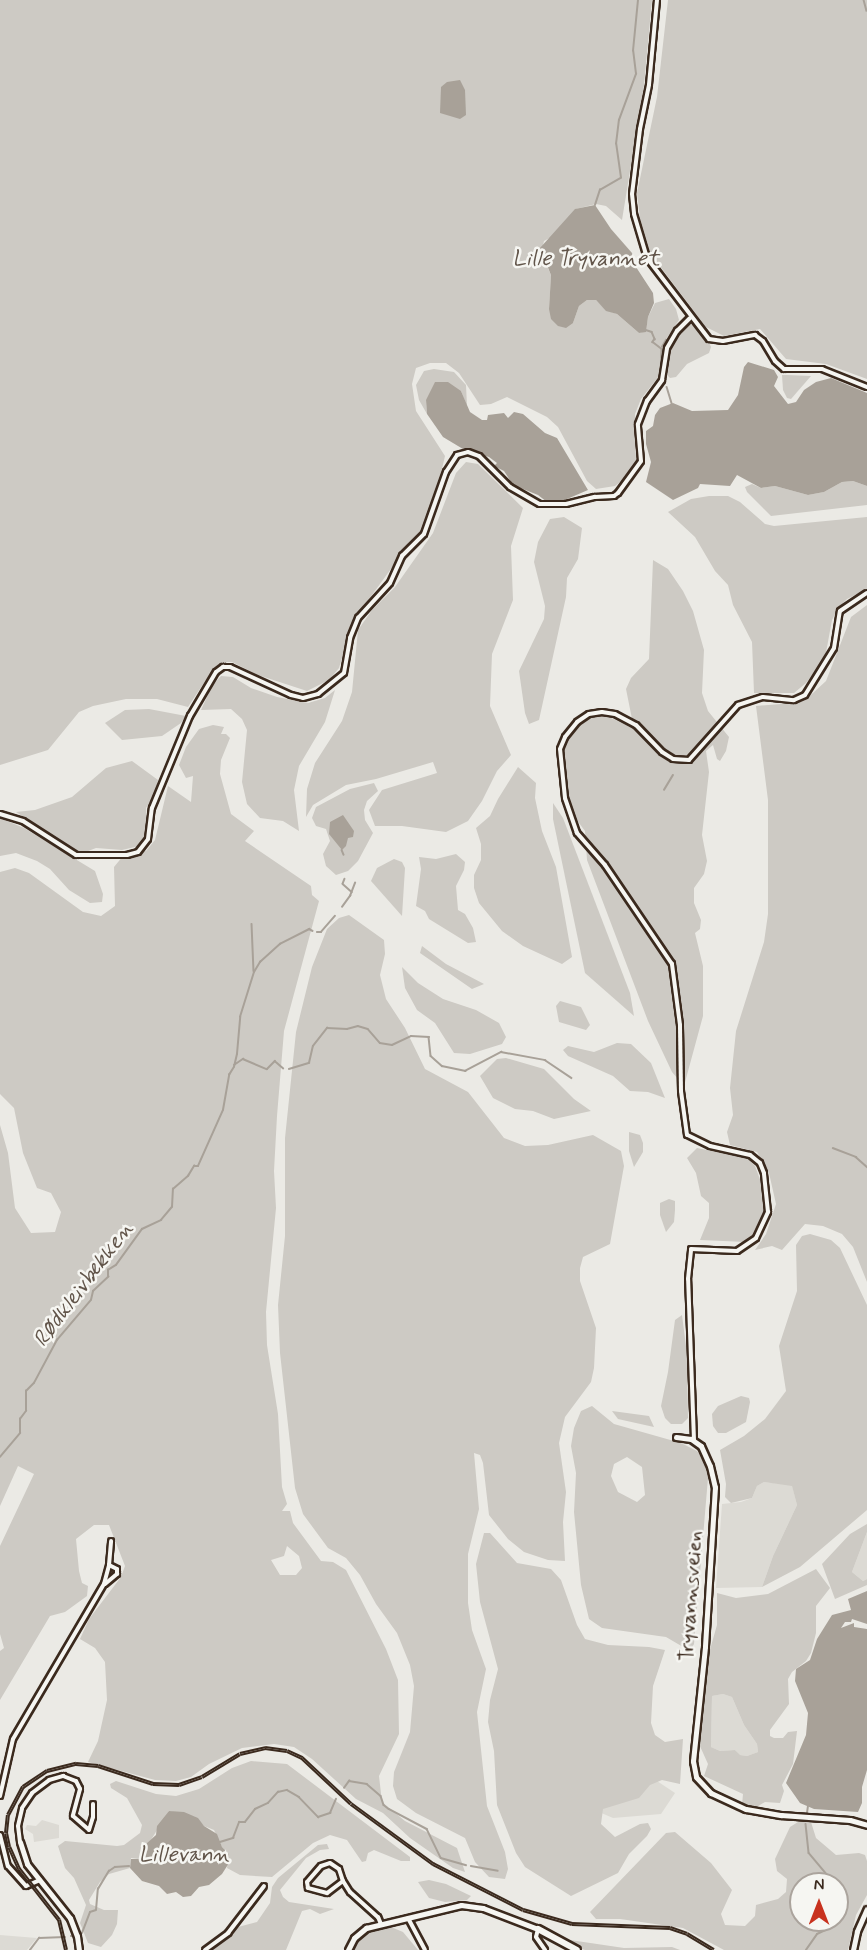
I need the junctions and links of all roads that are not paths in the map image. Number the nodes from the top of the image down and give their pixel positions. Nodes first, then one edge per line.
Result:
1 (657, 0) edge
2 (690, 318) junction
3 (867, 387) edge
4 (867, 593) edge
5 (0, 814) edge
6 (676, 1437) dead end
7 (694, 1440) junction
8 (111, 1541) dead end
9 (110, 1565) junction
10 (104, 1584) junction
11 (0, 1796) edge
12 (93, 1804) dead end
13 (867, 1825) edge
14 (0, 1834) edge
15 (20, 1842) joint
16 (41, 1880) junction
17 (343, 1881) junction
18 (264, 1886) dead end
19 (867, 1909) edge
20 (408, 1918) junction
21 (381, 1924) junction
22 (538, 1929) junction
23 (79, 1950) edge
24 (205, 1950) edge
25 (348, 1950) edge
26 (425, 1950) edge
27 (545, 1950) edge
28 (577, 1950) edge
29 (853, 1950) edge

1 - 2 street
2 - 3 street
2 - 5 street
4 - 7 street
6 - 7 street
7 - 13 street, Tryvannsveien
8 - 9 street
9 - 10 street
9 - 10 street
10 - 11 street
12 - 15 street
14 - 16 street
15 - 16 street
16 - 23 street
17 - 17 street
17 - 21 street
18 - 24 street
19 - 29 street
20 - 21 street
20 - 22 street
20 - 26 street
21 - 25 street
22 - 27 street
22 - 28 main road

